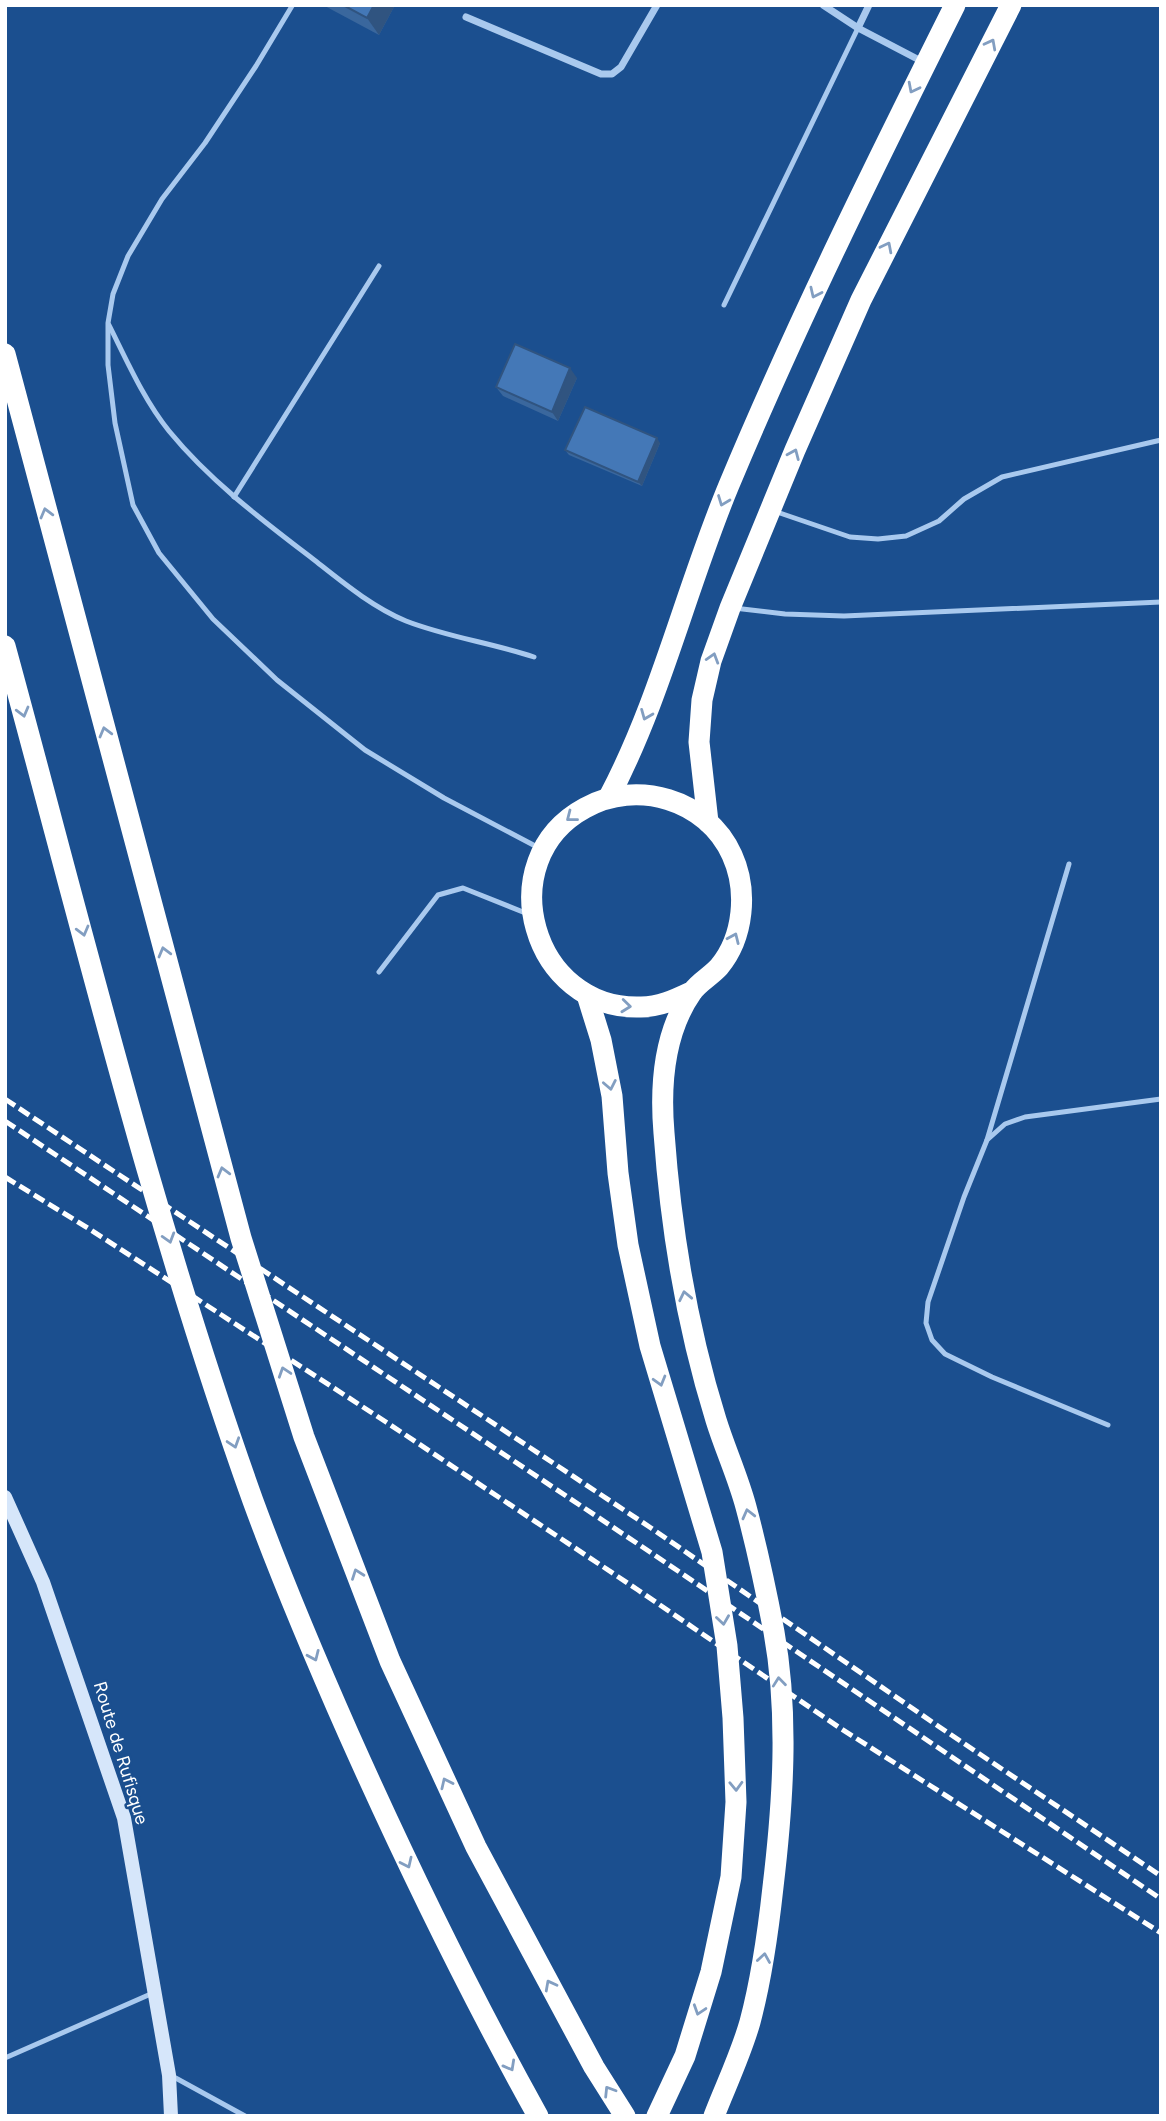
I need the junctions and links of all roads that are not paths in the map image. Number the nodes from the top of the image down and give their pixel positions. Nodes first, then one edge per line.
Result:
1 (657, 5) edge
2 (822, 5) edge
3 (869, 5) edge
4 (955, 5) edge
5 (1011, 5) edge
6 (292, 6) edge
7 (467, 16) dead end
8 (858, 29) junction
9 (926, 63) junction
10 (379, 266) dead end
11 (724, 305) dead end
12 (108, 323) junction
13 (5, 354) edge
14 (1161, 440) edge
15 (234, 497) junction
16 (771, 510) junction
17 (1161, 602) edge
18 (730, 608) junction
19 (5, 646) edge
20 (534, 657) dead end
21 (609, 797) junction
22 (708, 822) junction
23 (543, 850) junction
24 (1069, 864) dead end
25 (532, 915) junction
26 (379, 972) dead end
27 (693, 991) junction
28 (587, 995) junction
29 (1161, 1099) edge
30 (987, 1140) junction
31 (1108, 1426) dead end
32 (5, 1497) edge
33 (156, 1992) junction
34 (5, 2058) edge
35 (169, 2075) junction
36 (171, 2116) edge
37 (245, 2116) edge
38 (538, 2116) edge
39 (625, 2116) edge
40 (657, 2116) edge
41 (714, 2116) edge

1 - 7 street
2 - 8 street
3 - 8 street
4 - 9 highway
16 -> 5 highway
6 - 12 lane
8 - 9 street
8 - 11 lane
9 -> 21 highway
10 - 15 lane
12 - 15 lane
12 - 23 lane
39 -> 13 highway
14 - 16 lane
15 - 20 lane
16 - 18 highway
17 - 18 lane
22 -> 18 highway
19 -> 38 highway
21 - 22 highway
21 -> 23 highway
27 -> 22 highway
23 - 25 highway
24 - 30 lane
25 - 26 lane
25 - 28 highway
28 -> 27 highway
41 -> 27 highway
28 -> 40 highway
29 - 30 lane
30 - 31 lane
32 - 33 main road, Route de Rufisque
33 - 34 lane
33 - 35 main road, Route de Rufisque
35 - 36 main road, Route de Rufisque
35 - 37 lane

